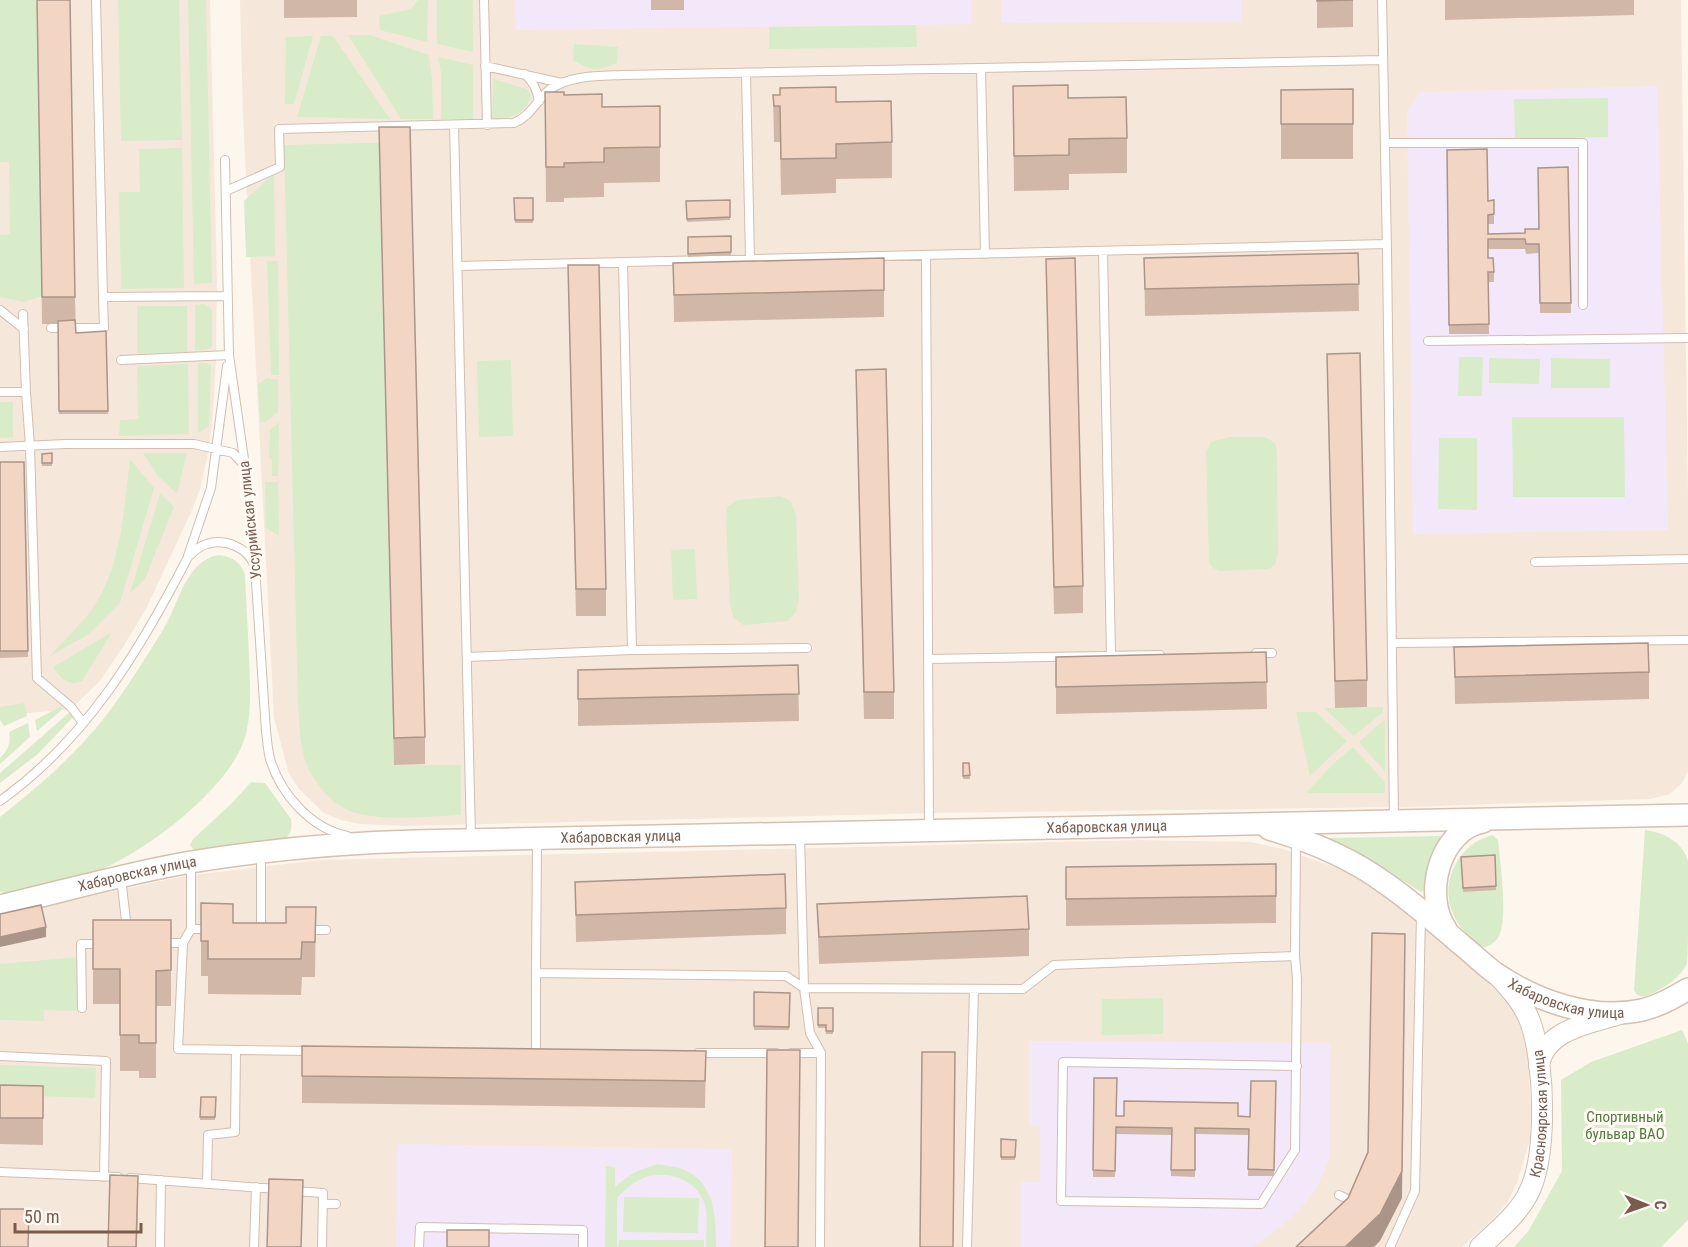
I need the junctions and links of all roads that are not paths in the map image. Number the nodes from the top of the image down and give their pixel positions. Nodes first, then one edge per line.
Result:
1 (96, 0) edge
2 (484, 0) edge
3 (1382, 0) edge
4 (1383, 60) junction
5 (486, 66) junction
6 (981, 68) junction
7 (746, 73) junction
8 (524, 74) junction
9 (562, 83) junction
10 (539, 101) junction
11 (454, 125) junction
12 (487, 125) junction
13 (1385, 143) junction
14 (225, 160) dead end
15 (226, 192) junction
16 (1387, 244) junction
17 (1103, 251) junction
18 (985, 254) junction
19 (926, 255) junction
20 (750, 259) junction
21 (623, 262) junction
22 (458, 266) junction
23 (228, 296) junction
24 (103, 297) junction
25 (1583, 305) dead end
26 (0, 310) edge
27 (23, 314) dead end
28 (75, 328) edge
29 (24, 329) junction
30 (1688, 338) edge
31 (1428, 341) dead end
32 (229, 355) junction
33 (121, 360) dead end
34 (0, 392) edge
35 (26, 392) junction
36 (30, 446) junction
37 (0, 447) edge
38 (216, 448) junction
39 (245, 466) junction
40 (188, 557) junction
41 (1688, 559) edge
42 (1535, 562) dead end
43 (256, 573) junction
44 (1688, 640) edge
45 (1392, 643) junction
46 (807, 648) dead end
47 (632, 650) junction
48 (1249, 653) edge
49 (1272, 653) dead end
50 (1168, 654) edge
51 (1111, 655) junction
52 (467, 657) junction
53 (928, 659) junction
54 (83, 723) junction
55 (0, 801) edge
56 (1688, 815) edge
57 (1496, 820) junction
58 (1394, 821) junction
59 (1236, 824) junction
60 (929, 830) junction
61 (800, 834) junction
62 (1296, 838) junction
63 (537, 839) junction
64 (471, 840) junction
65 (384, 842) junction
66 (261, 853) junction
67 (191, 862) junction
68 (121, 877) junction
69 (4, 904) edge
70 (1421, 910) junction
71 (191, 929) junction
72 (214, 929) edge
73 (249, 930) edge
74 (261, 930) junction
75 (272, 930) edge
76 (294, 930) edge
77 (326, 930) dead end
78 (128, 934) edge
79 (1454, 939) junction
80 (150, 943) edge
81 (183, 943) junction
82 (105, 944) edge
83 (1295, 956) junction
84 (1494, 972) junction
85 (536, 973) junction
86 (804, 988) junction
87 (974, 989) junction
88 (1688, 989) edge
89 (82, 1008) dead end
90 (1627, 1012) junction
91 (236, 1050) junction
92 (320, 1051) edge
93 (524, 1053) edge
94 (536, 1053) junction
95 (548, 1053) edge
96 (690, 1053) edge
97 (821, 1053) junction
98 (0, 1056) edge
99 (1297, 1066) junction
100 (1539, 1071) junction
101 (0, 1172) edge
102 (104, 1177) junction
103 (161, 1179) junction
104 (207, 1183) junction
105 (256, 1187) junction
106 (1339, 1195) dead end
107 (323, 1204) junction
108 (336, 1204) dead end
109 (1358, 1204) edge
110 (1391, 1219) edge
111 (1401, 1223) junction
112 (160, 1247) edge
113 (254, 1247) edge
114 (322, 1247) edge
115 (419, 1247) edge
116 (583, 1247) edge
117 (820, 1247) edge
118 (967, 1247) edge
119 (1390, 1247) edge
120 (1480, 1247) edge

1 - 24 lane
2 - 5 lane
3 - 4 lane
4 - 6 lane
4 - 13 lane
5 - 8 lane
5 - 12 lane
6 - 7 lane
6 - 18 lane
7 - 9 lane
7 - 20 lane
8 - 9 lane
8 - 10 lane
9 - 10 lane
10 - 12 lane
11 - 12 lane
11 - 15 lane
11 - 22 lane
13 - 16 lane
13 - 25 lane
14 - 15 lane, Уссурийская улица
15 - 23 lane, Уссурийская улица
16 - 17 lane
16 - 45 lane
17 - 18 lane
17 - 51 lane
18 - 19 lane
19 - 20 lane
19 - 53 lane
20 - 21 lane
21 - 22 lane
21 - 47 lane
22 - 52 lane
23 - 24 lane
23 - 32 lane, Уссурийская улица
24 - 28 lane
26 - 29 lane
27 - 29 lane
29 - 35 lane
30 - 31 lane
32 - 33 lane
32 - 38 lane, Уссурийская улица
32 - 39 lane, Уссурийская улица
34 - 35 lane
35 - 36 lane
36 - 37 lane
36 - 38 lane
36 - 54 lane
38 - 39 lane
38 - 40 lane, Уссурийская улица
39 - 43 lane, Уссурийская улица
40 - 43 lane
40 - 54 lane, Уссурийская улица
41 - 42 lane
43 - 65 lane, Уссурийская улица
44 - 45 lane
45 - 58 lane
46 - 47 lane
47 - 52 lane
48 - 49 lane
50 - 51 lane
51 - 53 lane
52 - 64 lane
53 - 60 lane
54 - 55 lane, Уссурийская улица
56 - 57 main road, Хабаровская улица
57 - 58 main road, Хабаровская улица
57 - 79 main road
58 - 59 main road, Хабаровская улица
59 - 60 main road, Хабаровская улица
59 - 62 main road, Хабаровская улица
60 - 61 main road, Хабаровская улица
61 - 63 main road, Хабаровская улица
61 - 86 lane
62 - 70 main road, Хабаровская улица
62 - 83 lane
63 - 64 main road, Хабаровская улица
63 - 85 lane
64 - 65 main road, Хабаровская улица
65 - 66 main road, Хабаровская улица
66 - 67 main road, Хабаровская улица
66 - 74 lane
67 - 68 main road, Хабаровская улица
67 - 71 lane
68 - 69 main road, Хабаровская улица
68 - 78 lane
70 - 79 main road, Хабаровская улица
70 - 111 lane
71 - 72 lane
71 - 81 lane
73 - 74 lane
74 - 75 lane
76 - 77 lane
79 - 84 main road, Хабаровская улица
80 - 81 lane
81 - 91 lane
82 - 89 lane
83 - 87 lane
83 - 99 lane
84 - 90 main road, Хабаровская улица
84 - 100 street, Красноярская улица
85 - 86 lane
85 - 94 lane
86 - 87 lane
86 - 97 lane
87 - 118 lane
88 - 90 main road, Хабаровская улица
90 - 100 street
91 - 92 lane
91 - 104 lane
93 - 94 lane
94 - 95 lane
96 - 97 lane
97 - 117 lane
98 - 102 lane
99 - 99 lane
100 - 120 street, Красноярская улица
101 - 102 lane
102 - 103 lane
103 - 104 lane
103 - 112 lane
104 - 105 lane
105 - 107 lane
105 - 113 lane
106 - 109 lane
107 - 108 lane
107 - 114 lane
110 - 111 lane
111 - 119 lane
115 - 116 lane

